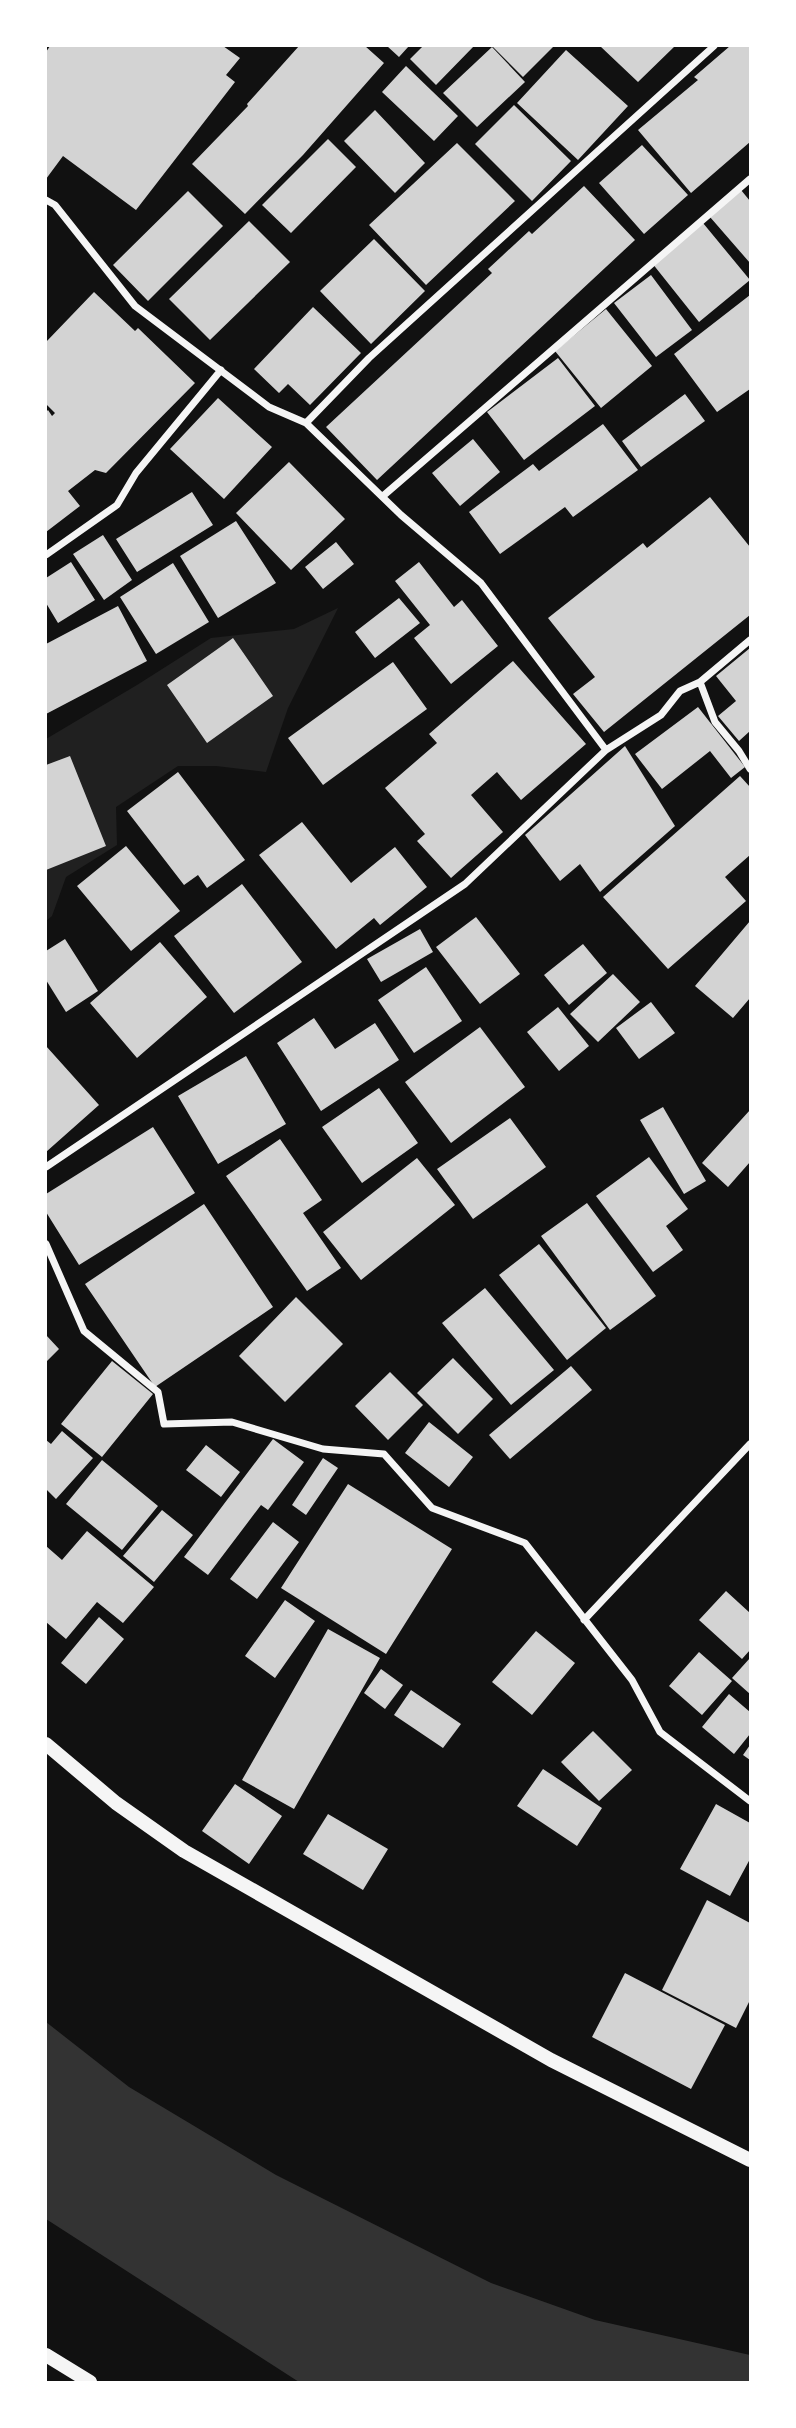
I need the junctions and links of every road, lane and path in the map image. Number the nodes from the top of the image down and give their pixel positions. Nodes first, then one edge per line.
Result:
1 (714, 46) edge
2 (751, 179) edge
3 (46, 200) edge
4 (221, 370) junction
5 (306, 423) junction
6 (383, 496) junction
7 (46, 555) edge
8 (751, 640) edge
9 (700, 682) junction
10 (607, 750) junction
11 (751, 769) edge
12 (46, 1167) edge
13 (46, 1244) edge
14 (751, 1444) edge
15 (584, 1620) junction
16 (46, 1744) edge
17 (751, 1801) edge
18 (751, 2160) edge
19 (46, 2355) edge
20 (90, 2382) edge

1 - 5 street
2 - 6 street
3 - 4 street
4 - 5 street
4 - 7 street
5 - 6 street
6 - 10 street
8 - 9 street
9 - 10 street
9 - 11 street
10 - 12 street
13 - 15 street
14 - 15 street
15 - 17 street
16 - 18 main road
19 - 20 main road

